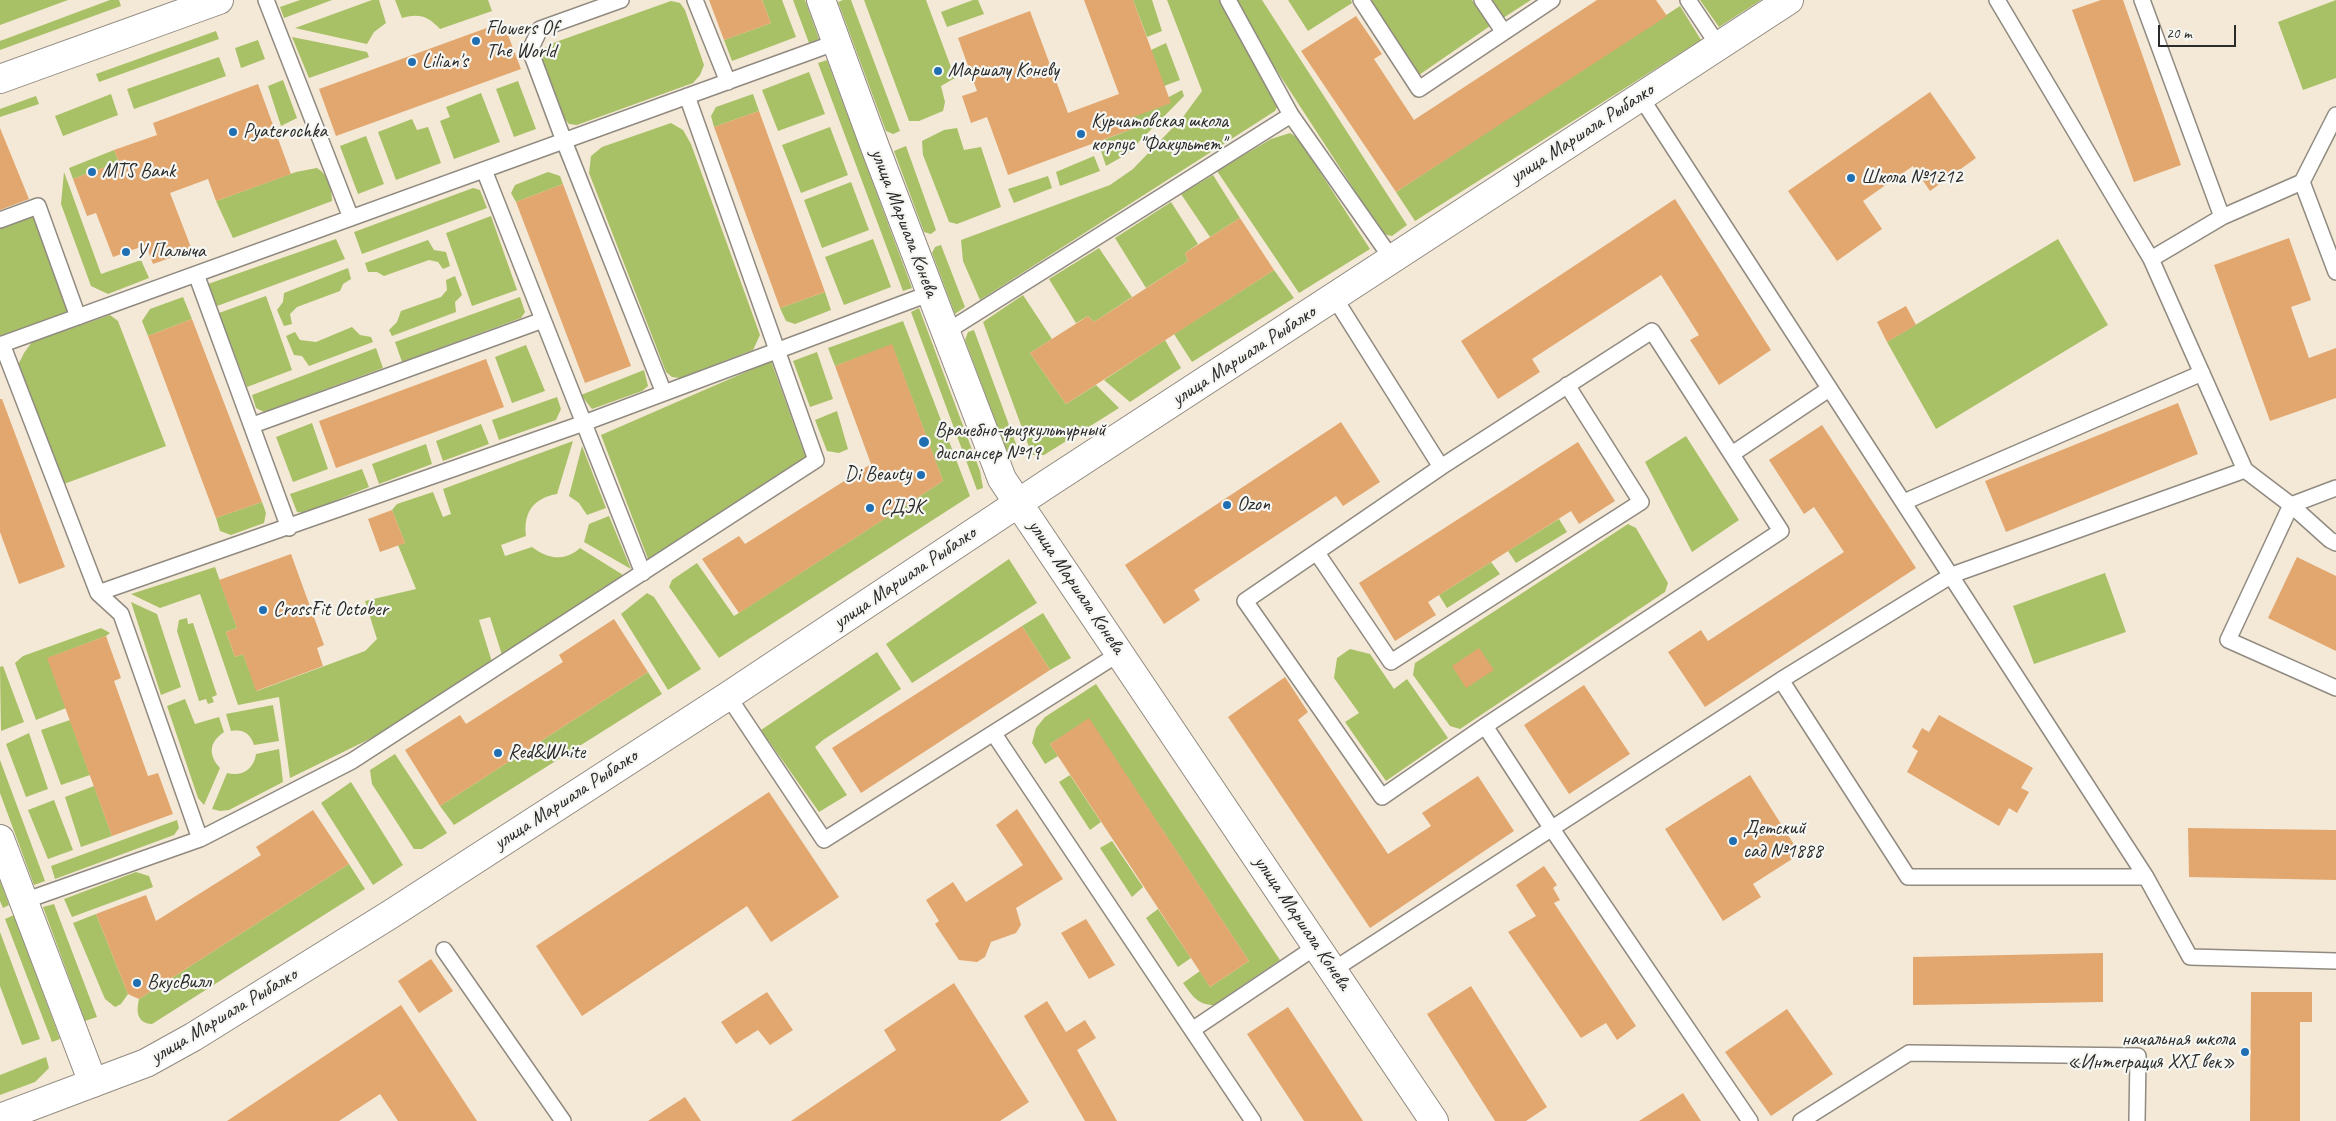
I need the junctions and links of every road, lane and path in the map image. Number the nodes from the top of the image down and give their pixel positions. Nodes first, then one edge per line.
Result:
1 (219, 0) edge
2 (266, 0) edge
3 (621, 0) edge
4 (696, 0) edge
5 (822, 0) edge
6 (1228, 0) edge
7 (1361, 0) edge
8 (1482, 0) edge
9 (1552, 0) edge
10 (1688, 0) edge
11 (1789, 0) edge
12 (1998, 0) edge
13 (2142, 0) edge
14 (1503, 31) junction
15 (837, 42) junction
16 (1718, 45) junction
17 (0, 79) edge
18 (728, 82) junction
19 (687, 96) junction
20 (1640, 96) junction
21 (1291, 114) junction
22 (2336, 115) edge
23 (564, 141) junction
24 (484, 170) junction
25 (2302, 182) junction
26 (2222, 217) junction
27 (351, 218) junction
28 (0, 220) edge
29 (1392, 259) junction
30 (2152, 259) junction
31 (2336, 272) edge
32 (196, 274) junction
33 (931, 293) junction
34 (1334, 297) junction
35 (78, 316) junction
36 (543, 320) junction
37 (946, 332) junction
38 (1, 344) edge
39 (777, 352) junction
40 (2202, 373) junction
41 (1567, 385) junction
42 (1830, 389) junction
43 (664, 393) junction
44 (584, 423) junction
45 (253, 425) junction
46 (1732, 454) junction
47 (1441, 467) junction
48 (2245, 470) junction
49 (2336, 488) edge
50 (1904, 502) junction
51 (1020, 503) junction
52 (2291, 505) junction
53 (289, 528) junction
54 (2336, 543) edge
55 (1317, 553) junction
56 (643, 573) junction
57 (1952, 575) junction
58 (98, 593) junction
59 (1120, 653) junction
60 (1781, 680) junction
61 (2336, 688) edge
62 (728, 696) junction
63 (1485, 726) junction
64 (994, 734) junction
65 (1552, 829) junction
66 (200, 839) junction
67 (1, 847) edge
68 (2146, 877) junction
69 (24, 901) junction
70 (1317, 946) junction
71 (444, 950) dead end
72 (2336, 961) edge
73 (1333, 970) junction
74 (1192, 1030) junction
75 (93, 1083) junction
76 (5, 1118) edge
77 (564, 1121) edge
78 (1253, 1121) edge
79 (1434, 1121) edge
80 (1750, 1121) edge
81 (1802, 1121) edge
82 (2137, 1121) edge

1 - 17 street
2 - 27 lane
3 - 23 lane
4 - 18 lane
5 - 15 street, улица Маршала Конева
6 - 21 lane
7 - 14 lane
8 - 14 lane
9 - 14 lane
10 - 16 lane
11 - 16 street, улица Маршала Рыбалко
12 - 30 lane
13 - 26 lane
15 - 18 lane
15 - 33 street, улица Маршала Конева
16 - 20 street, улица Маршала Рыбалко
18 - 19 lane
19 - 23 lane
19 - 39 lane
20 - 29 street, улица Маршала Рыбалко
20 - 42 lane
21 - 29 lane
21 - 37 lane
22 - 25 lane
23 - 24 lane
23 - 43 lane
24 - 27 lane
24 - 36 lane
25 - 26 lane
25 - 31 lane
26 - 30 lane
27 - 32 lane
28 - 35 lane
29 - 34 street, улица Маршала Рыбалко
30 - 40 lane
32 - 35 lane
32 - 45 lane
33 - 37 street, улица Маршала Конева
33 - 39 lane
34 - 47 lane
34 - 51 street, улица Маршала Рыбалко
35 - 38 lane
36 - 44 lane
36 - 45 lane
37 - 51 street, улица Маршала Конева
38 - 58 lane
39 - 43 lane
39 - 56 lane
40 - 48 lane
40 - 50 lane
41 - 46 lane
41 - 47 lane
41 - 55 lane
42 - 46 lane
42 - 50 lane
43 - 44 lane
44 - 53 lane
44 - 56 lane
45 - 53 lane
46 - 63 lane
47 - 55 lane
48 - 52 lane
48 - 57 lane
49 - 52 lane
50 - 57 lane
51 - 59 street, улица Маршала Конева
51 - 62 street, улица Маршала Рыбалко
52 - 54 lane
52 - 61 lane
53 - 58 lane
55 - 63 lane
56 - 66 lane
57 - 60 lane
57 - 68 lane
58 - 66 lane
59 - 64 lane
59 - 70 street, улица Маршала Конева
60 - 65 lane
60 - 68 lane
62 - 64 lane
62 - 75 street, улица Маршала Рыбалко
63 - 65 lane
64 - 74 lane
65 - 73 lane
65 - 80 lane
66 - 69 lane
67 - 69 street
68 - 72 lane
69 - 75 street
70 - 73 street, улица Маршала Конева
70 - 74 lane
71 - 77 lane
73 - 79 street, улица Маршала Конева
74 - 78 lane
75 - 76 street, улица Маршала Рыбалко
81 - 82 lane

